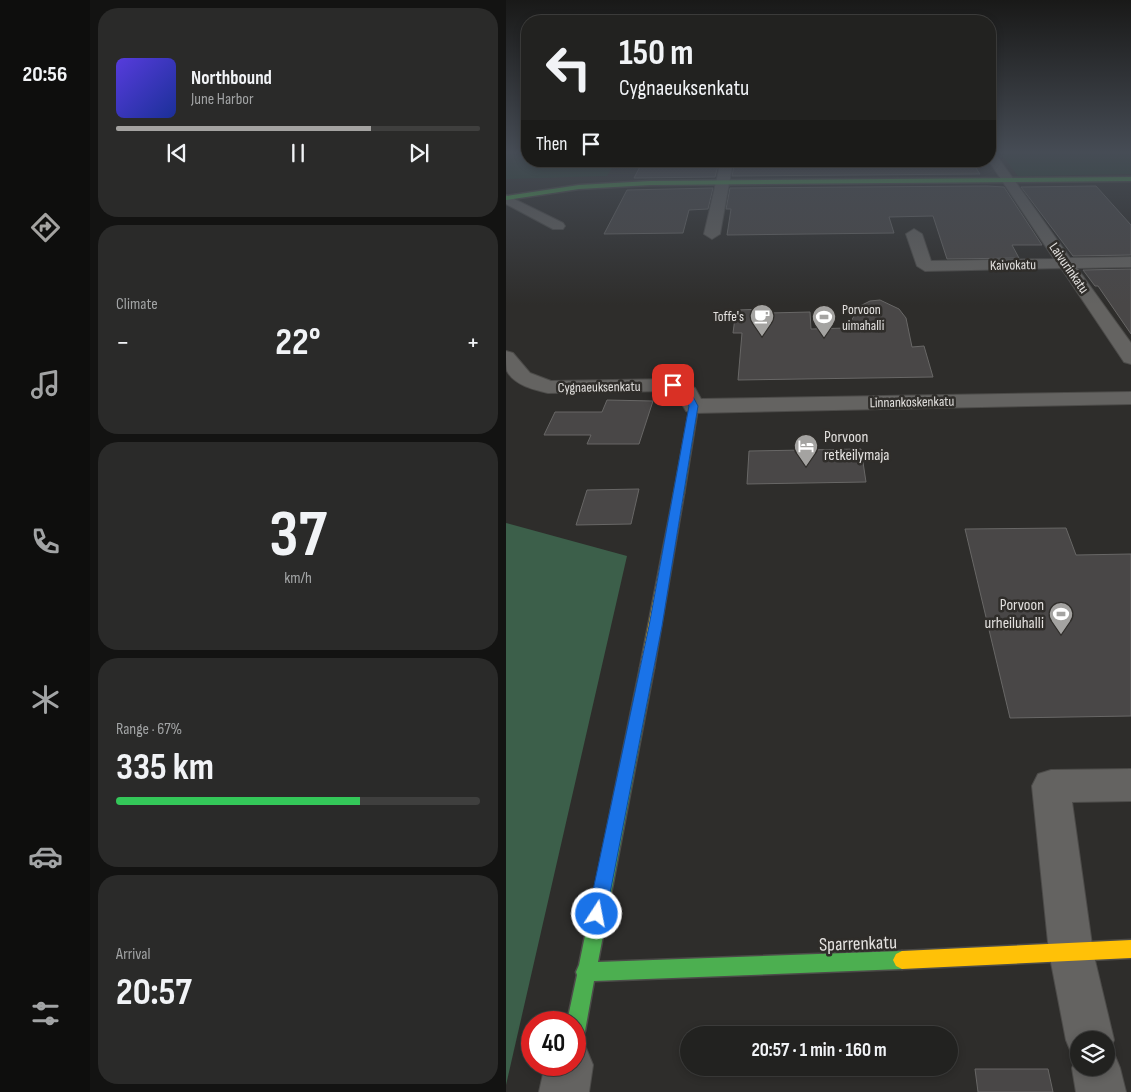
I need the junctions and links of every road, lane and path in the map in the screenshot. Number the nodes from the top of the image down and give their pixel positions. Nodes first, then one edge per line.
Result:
1 (514, 203) edge
2 (718, 203) edge
3 (1023, 203) edge
4 (558, 226) dead end
5 (712, 234) dead end
6 (914, 234) dead end
7 (1131, 262) edge
8 (1066, 264) junction
9 (506, 357) edge
10 (1131, 358) edge
11 (1131, 398) edge
12 (694, 406) junction
13 (1131, 785) edge
14 (1131, 949) edge
15 (1071, 952) junction
16 (586, 972) junction
17 (579, 1011) edge
18 (1088, 1031) edge
19 (567, 1076) edge
20 (1098, 1076) edge
21 (564, 1092) edge
22 (1101, 1092) edge

1 - 4 street
2 - 5 street
3 - 8 street, Laivurinkatu
6 - 8 street, Kaivokatu
7 - 8 street, Kaivokatu
8 - 10 street, Laivurinkatu
9 - 12 street, Cygnaeuksenkatu
11 - 12 street, Linnankoskenkatu
12 - 16 street
13 - 15 street
14 - 15 street, Sparrenkatu
15 - 16 street, Sparrenkatu
15 - 18 street
16 - 17 street
19 - 21 street
20 - 22 street

